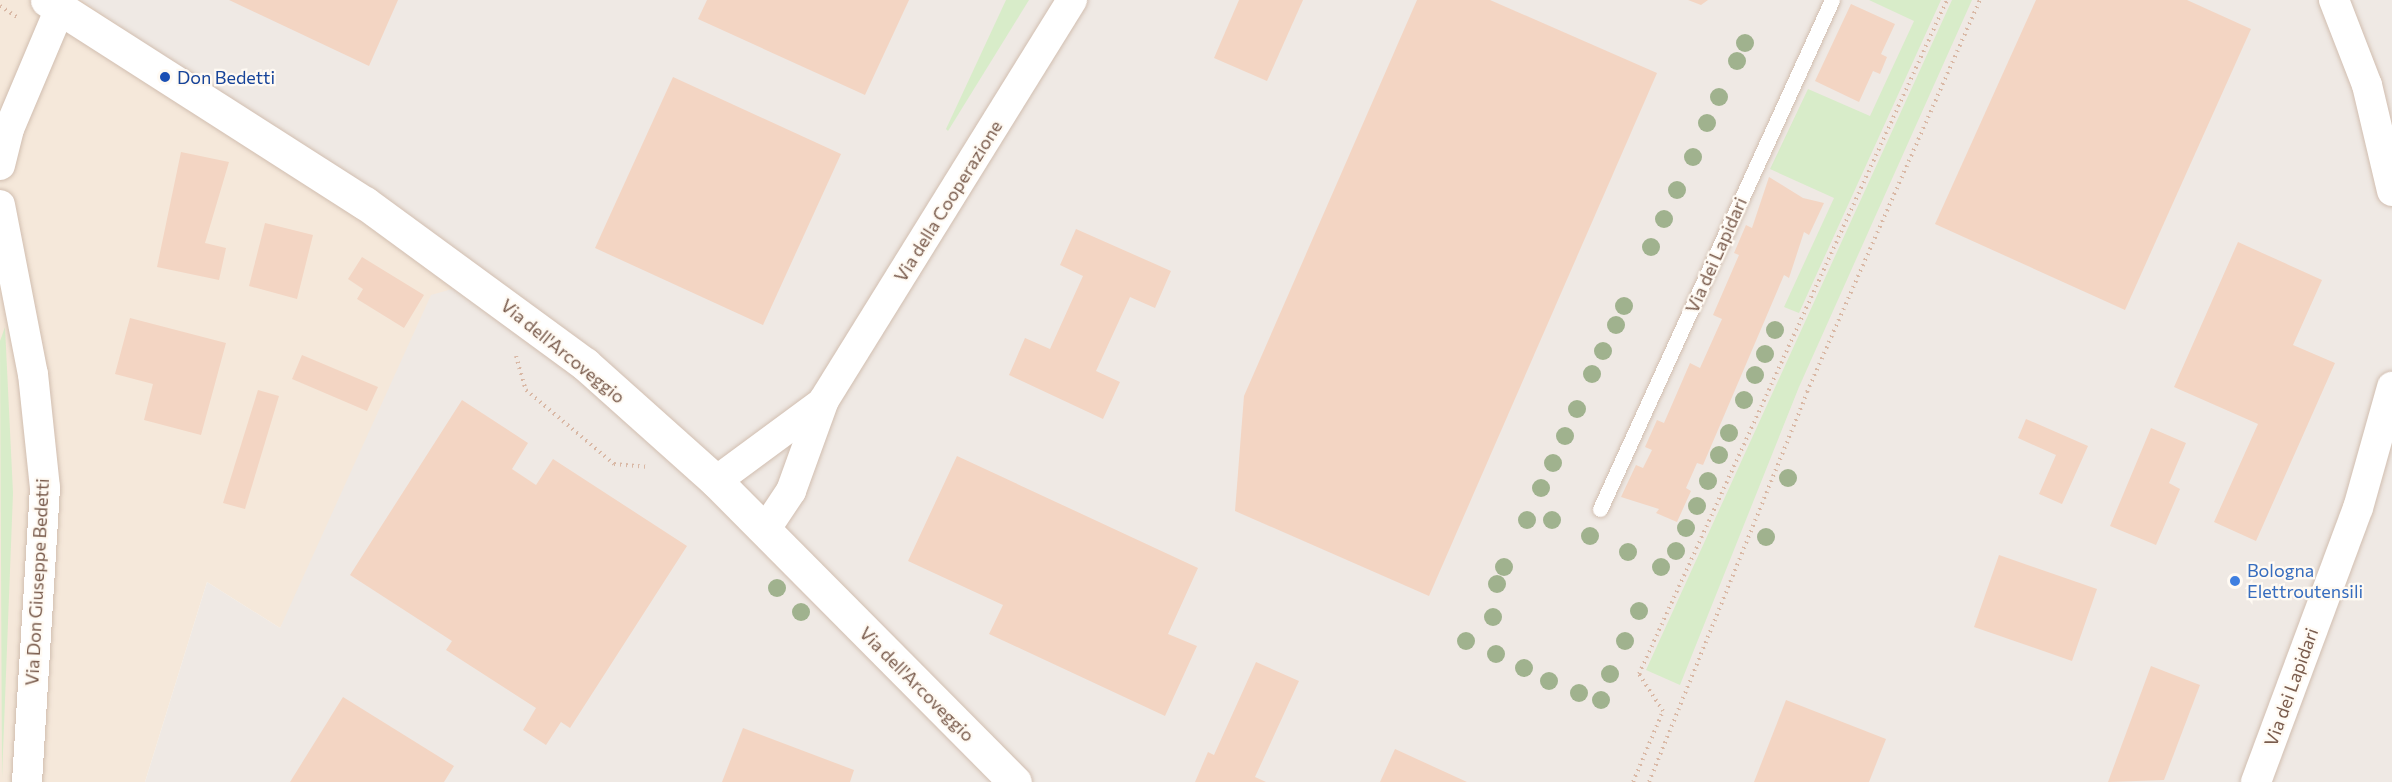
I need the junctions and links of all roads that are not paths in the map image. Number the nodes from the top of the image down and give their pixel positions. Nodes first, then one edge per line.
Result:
1 (1072, 0) edge
2 (1832, 0) edge
3 (2334, 0) edge
4 (53, 4) edge
5 (0, 165) edge
6 (2391, 184) edge
7 (0, 205) edge
8 (2392, 387) edge
9 (824, 400) junction
10 (716, 481) junction
11 (1600, 509) dead end
12 (765, 530) junction
13 (27, 782) edge
14 (1015, 782) edge
15 (2256, 782) edge

1 - 9 street, Via della Cooperazione
2 - 11 lane, Via dei Lapidari
3 - 6 street
4 - 5 street
4 - 10 street, Via dell'Arcoveggio
7 - 13 street, Via Don Giuseppe Bedetti
8 - 15 street, Via dei Lapidari
9 - 10 street, Via della Cooperazione
9 - 12 street, Via della Cooperazione
10 - 12 street, Via dell'Arcoveggio
12 - 14 street, Via dell'Arcoveggio

